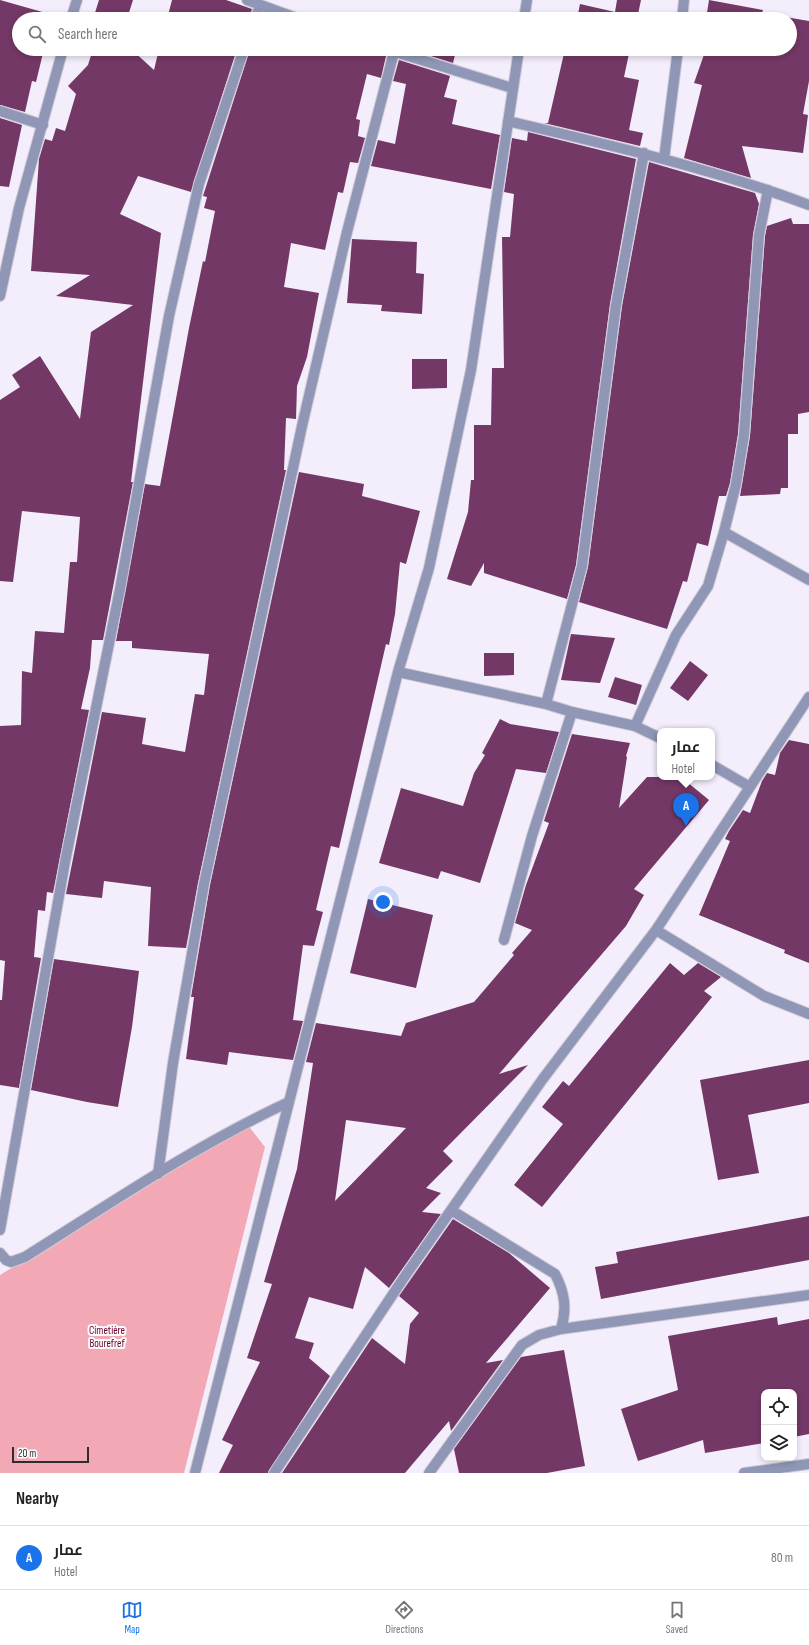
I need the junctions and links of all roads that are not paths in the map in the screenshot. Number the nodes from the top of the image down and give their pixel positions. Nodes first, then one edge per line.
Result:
1 (77, 0) edge
2 (247, 0) edge
3 (527, 0) edge
4 (684, 0) edge
5 (260, 6) junction
6 (73, 12) edge
7 (258, 12) edge
8 (278, 12) edge
9 (525, 12) edge
10 (683, 12) edge
11 (61, 56) edge
12 (242, 56) edge
13 (389, 56) edge
14 (409, 56) edge
15 (518, 56) edge
16 (677, 56) edge
17 (512, 88) junction
18 (0, 111) edge
19 (508, 121) junction
20 (44, 126) junction
21 (644, 153) junction
22 (664, 159) junction
23 (768, 190) junction
24 (809, 204) edge
25 (0, 293) edge
26 (724, 532) junction
27 (809, 580) edge
28 (398, 672) junction
29 (809, 697) edge
30 (546, 704) junction
31 (572, 712) junction
32 (635, 726) junction
33 (657, 737) edge
34 (715, 767) edge
35 (750, 787) junction
36 (656, 930) junction
37 (504, 940) dead end
38 (809, 1014) edge
39 (289, 1102) junction
40 (158, 1174) junction
41 (451, 1210) junction
42 (0, 1230) edge
43 (0, 1253) edge
44 (809, 1294) edge
45 (561, 1329) junction
46 (809, 1464) edge
47 (195, 1473) edge
48 (274, 1473) edge
49 (429, 1473) edge
50 (744, 1473) edge

1 - 6 street
2 - 5 street
3 - 9 street
4 - 10 street
5 - 7 street
5 - 8 street
11 - 20 street
12 - 42 street
13 - 40 street
14 - 17 street
15 - 17 street
16 - 22 street
17 - 19 street
18 - 20 street
19 - 21 street
19 - 28 street
20 - 25 street
21 - 22 street
21 - 30 street
22 - 23 street
23 - 24 street
23 - 26 street
26 - 27 street
26 - 32 street
28 - 30 street
28 - 39 street
29 - 35 street
30 - 31 street
31 - 32 street
31 - 37 street
32 - 33 street
34 - 35 street
35 - 36 street
36 - 38 street
36 - 41 street
39 - 40 street
39 - 47 street
40 - 43 street
41 - 45 street
41 - 48 street
44 - 45 street
45 - 49 street
46 - 50 street

